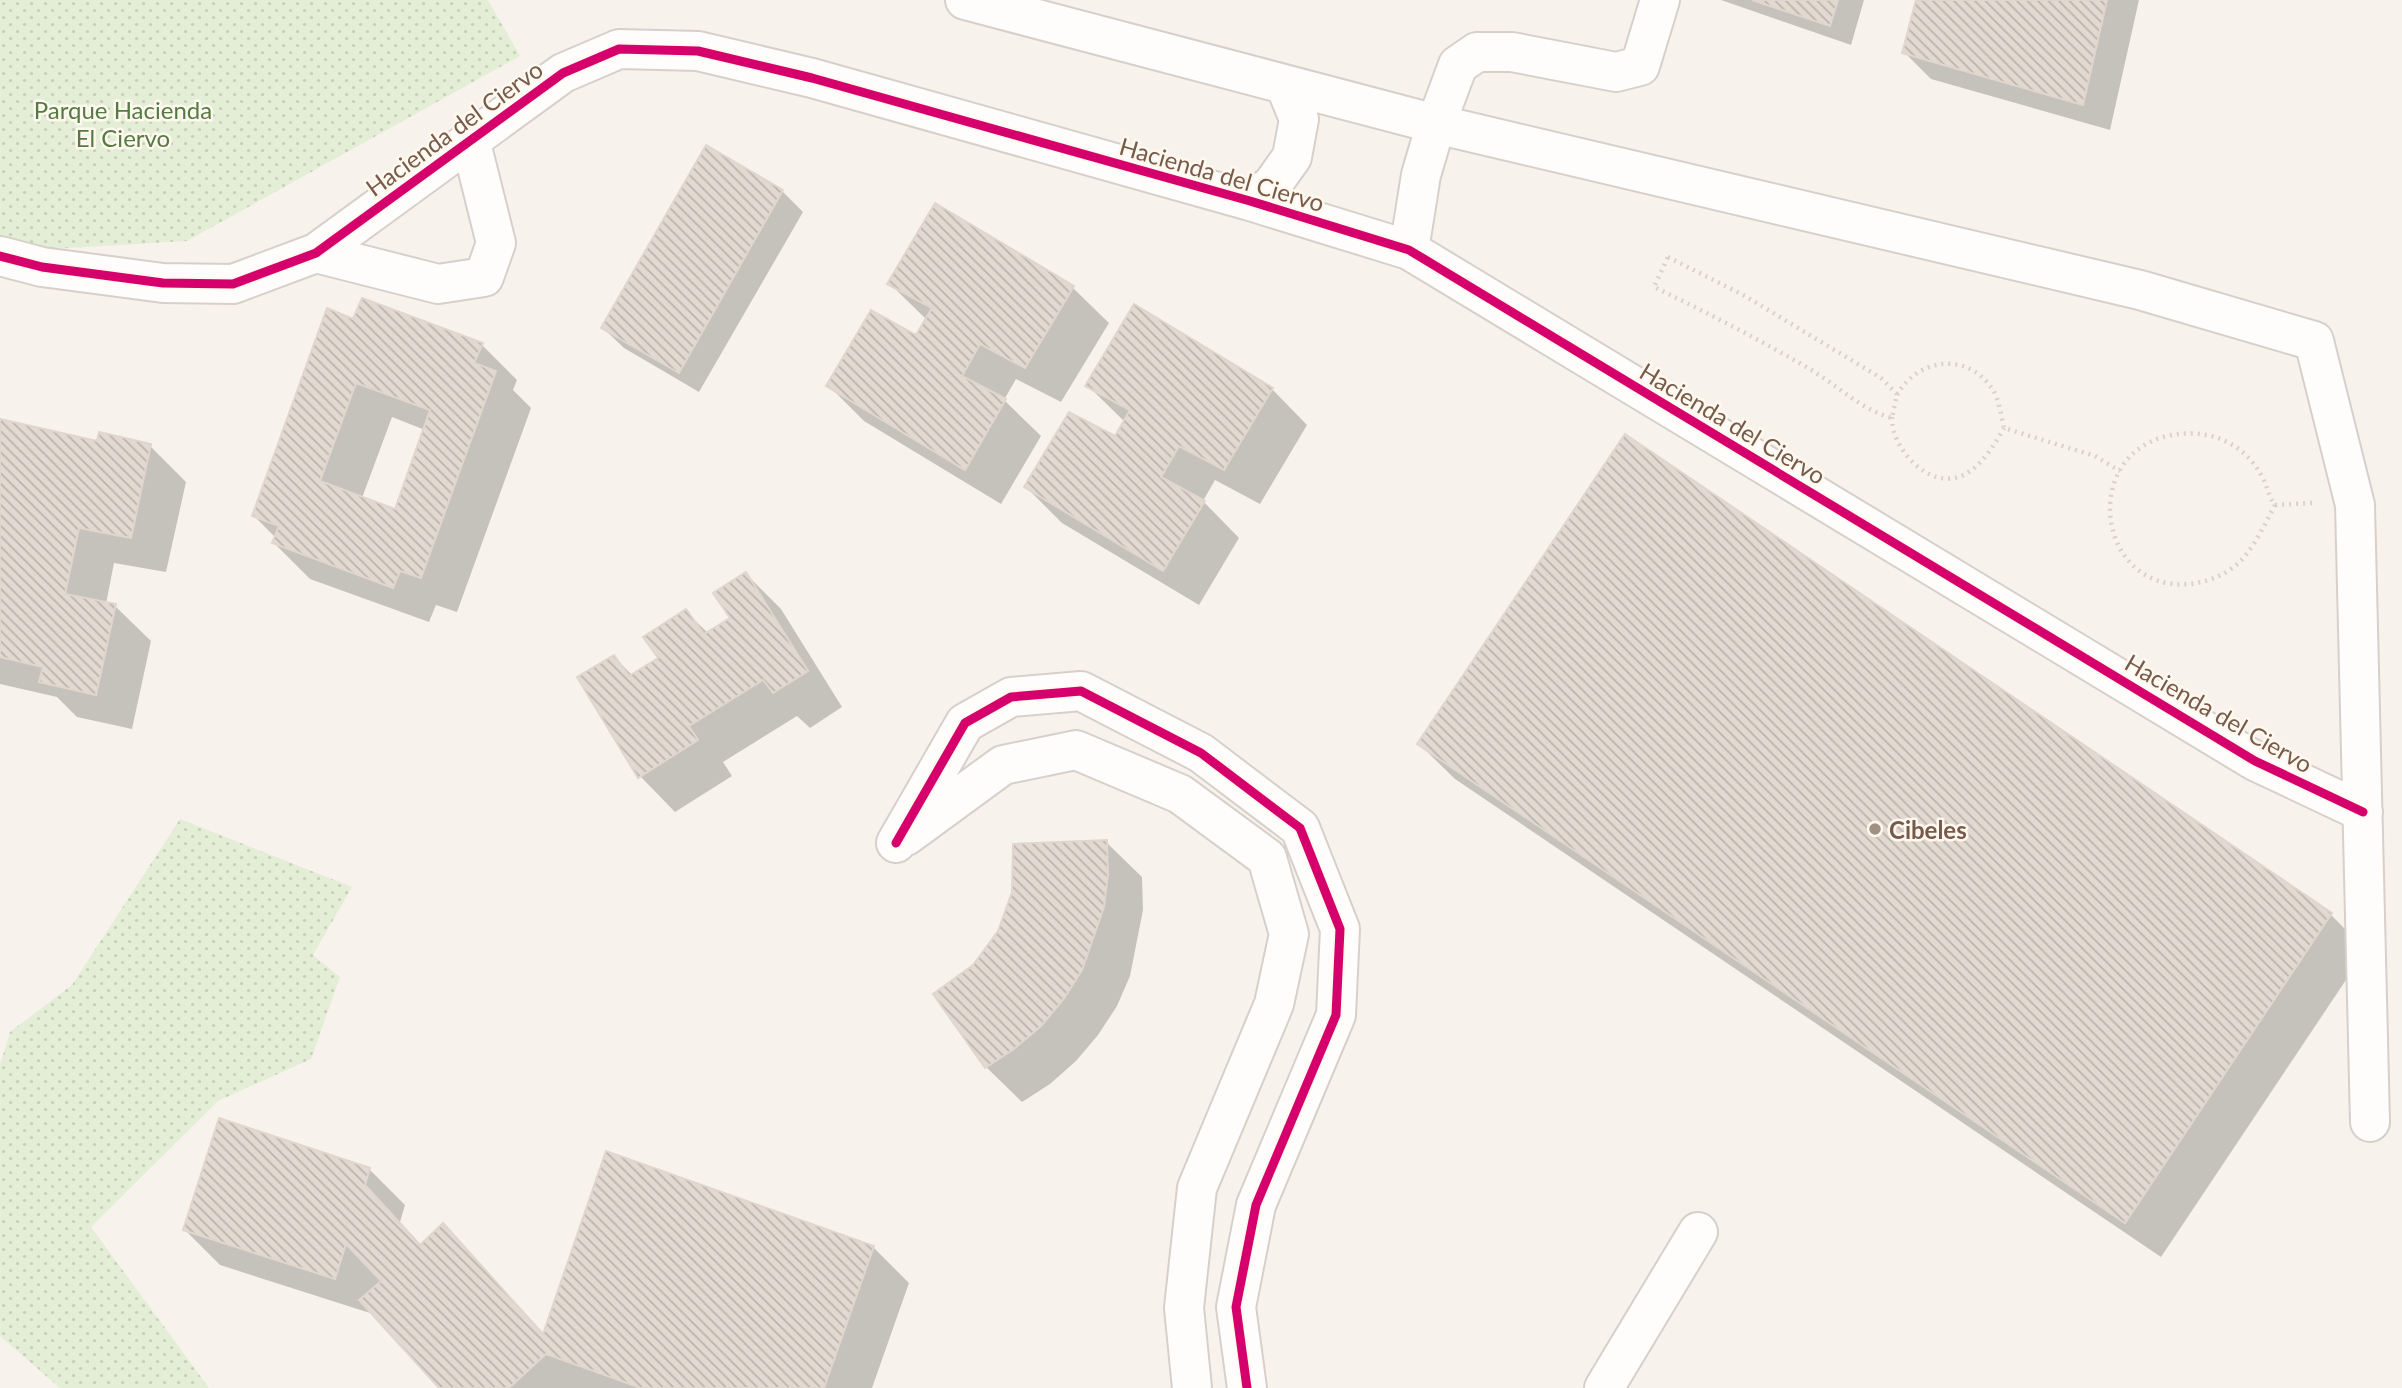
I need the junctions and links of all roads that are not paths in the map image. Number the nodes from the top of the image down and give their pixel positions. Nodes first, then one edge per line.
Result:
1 (965, 0) edge
2 (1660, 0) edge
3 (1285, 85) junction
4 (1436, 124) junction
5 (470, 139) junction
6 (1250, 201) junction
7 (1409, 250) junction
8 (316, 253) junction
9 (0, 256) edge
10 (2362, 812) junction
11 (2370, 1122) dead end
12 (1698, 1232) dead end
13 (1192, 1388) edge
14 (1247, 1388) edge
15 (1604, 1388) edge

1 - 3 street
2 - 4 street
3 - 4 street
3 - 6 street
4 - 7 street
4 - 10 street
5 - 6 street, Hacienda del Ciervo
5 - 8 street, Hacienda del Ciervo
5 - 8 street
6 - 7 street, Hacienda del Ciervo
7 - 10 street, Hacienda del Ciervo
8 - 9 street, Hacienda del Ciervo
10 - 11 street
12 - 15 street
13 - 14 street

